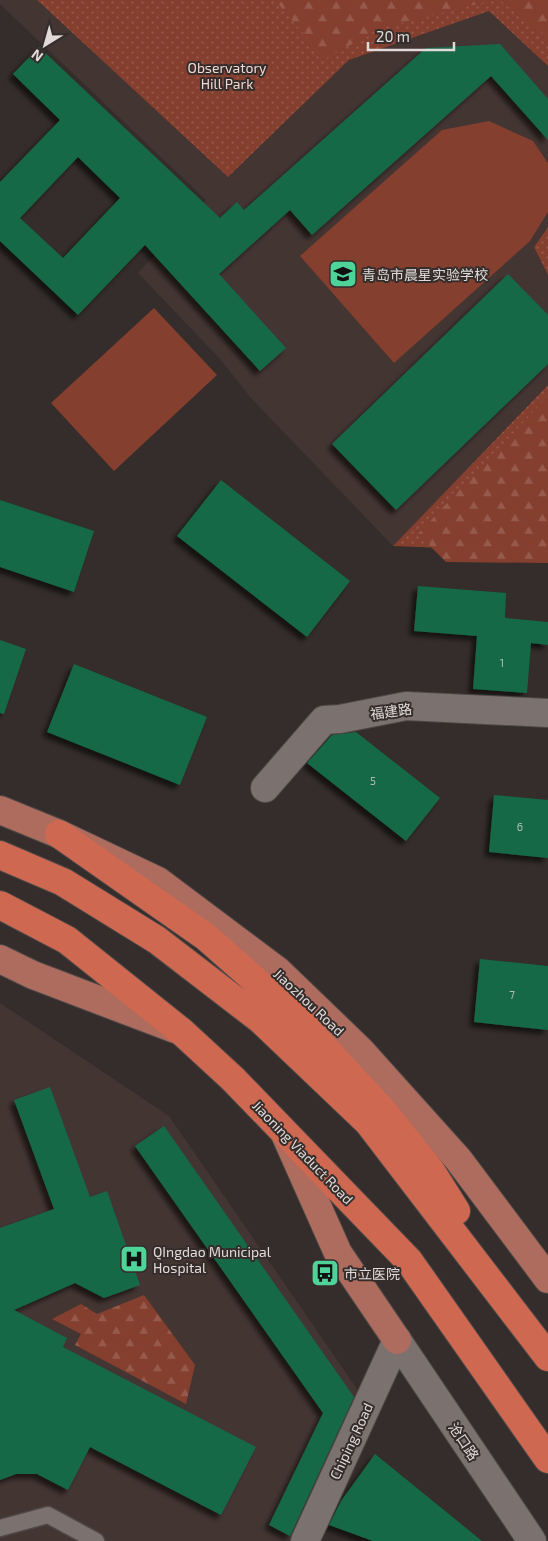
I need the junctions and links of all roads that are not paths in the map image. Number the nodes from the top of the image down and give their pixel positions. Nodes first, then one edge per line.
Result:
1 (548, 713) edge
2 (266, 788) dead end
3 (0, 810) edge
4 (58, 834) junction
5 (0, 855) edge
6 (0, 905) edge
7 (0, 959) edge
8 (182, 1032) junction
9 (285, 1134) junction
10 (548, 1279) edge
11 (397, 1340) junction
12 (543, 1349) edge
13 (548, 1459) edge
14 (0, 1528) edge
15 (96, 1541) edge
16 (305, 1541) edge
17 (532, 1541) edge

1 - 2 street, 福建路
3 - 4 main road, Jiaozhou Road
4 - 10 main road, Jiaozhou Road
4 - 12 highway
5 - 12 highway
6 - 8 highway, Jiaoning Viaduct Road
7 - 8 main road
8 - 9 highway, Jiaoning Viaduct Road
9 - 11 main road
9 - 13 highway, Jiaoning Viaduct Road
11 - 16 street, Chiping Road
11 - 17 street, 沧口路
14 - 15 lane

